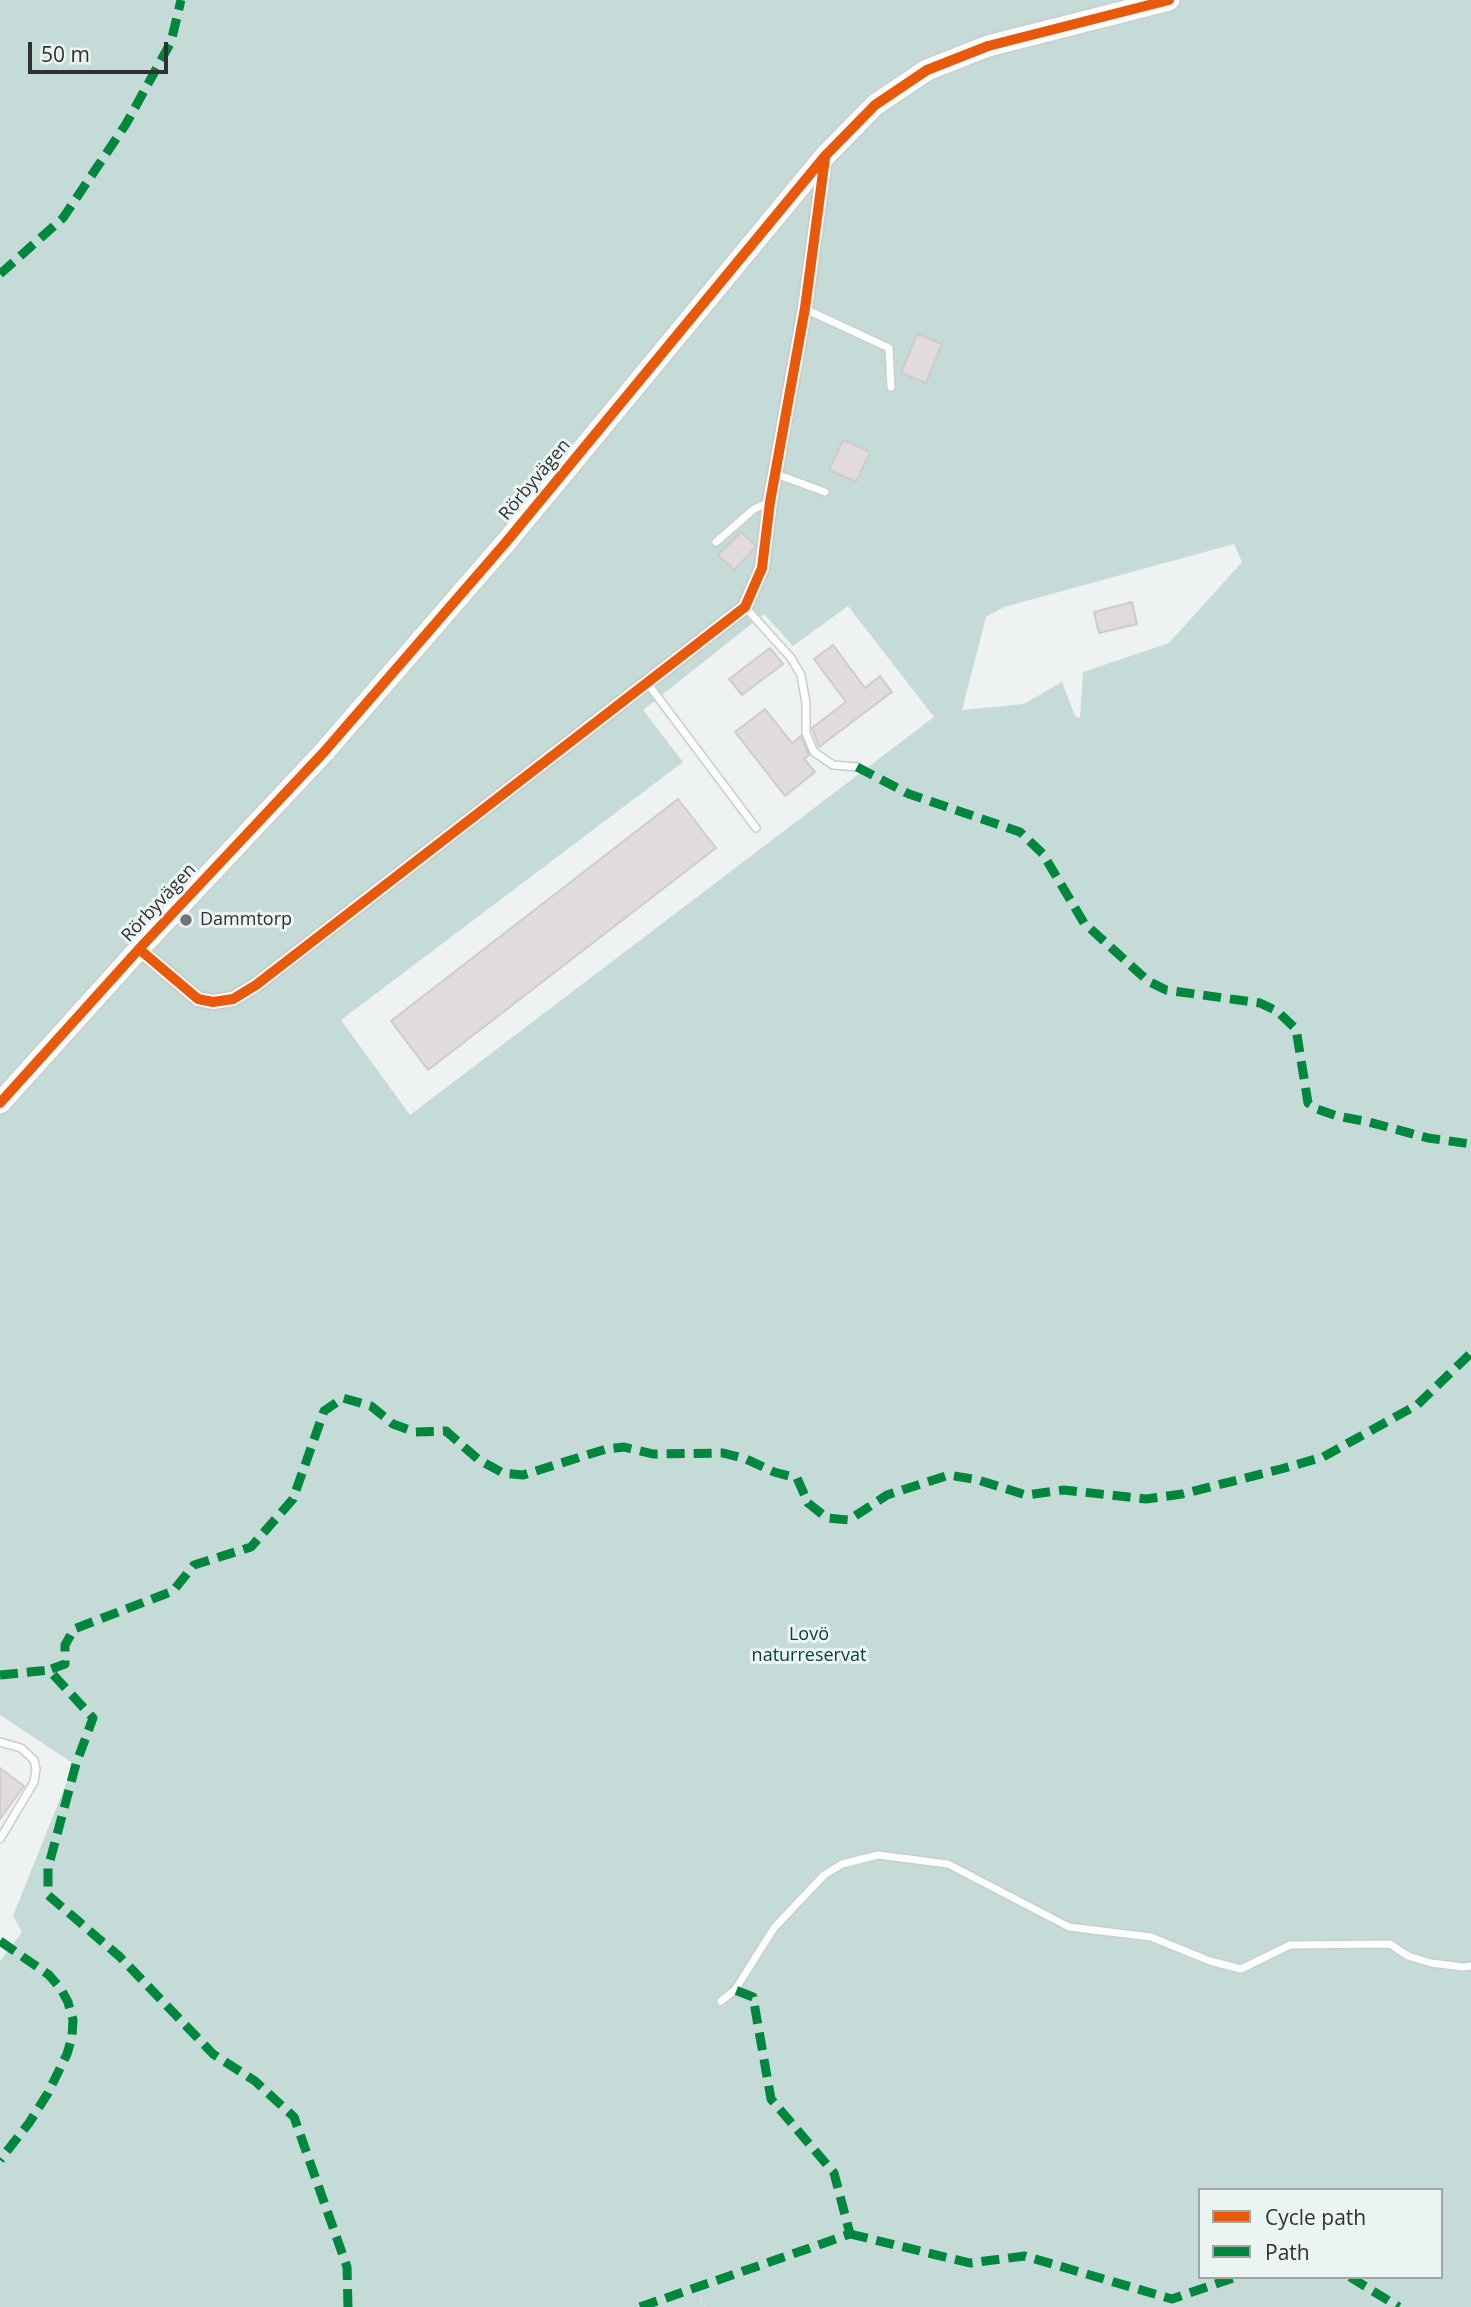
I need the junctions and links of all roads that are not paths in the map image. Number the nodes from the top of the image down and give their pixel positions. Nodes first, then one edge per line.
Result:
1 (1169, 0) edge
2 (825, 156) junction
3 (804, 308) junction
4 (891, 387) dead end
5 (775, 473) junction
6 (825, 492) dead end
7 (770, 502) junction
8 (716, 542) dead end
9 (746, 607) junction
10 (648, 684) junction
11 (857, 767) dead end
12 (756, 828) dead end
13 (139, 949) junction
14 (0, 1102) edge
15 (0, 1742) edge
16 (0, 1839) edge
17 (1471, 1966) edge
18 (721, 2001) dead end

1 - 2 street, Rörbyvägen
2 - 3 street
2 - 13 street, Rörbyvägen
3 - 4 lane
3 - 5 street
5 - 6 lane
5 - 7 street
7 - 8 lane
7 - 9 street
9 - 10 street
9 - 11 lane
10 - 12 lane
10 - 13 street
13 - 14 street, Rörbyvägen
15 - 16 lane
17 - 18 lane

